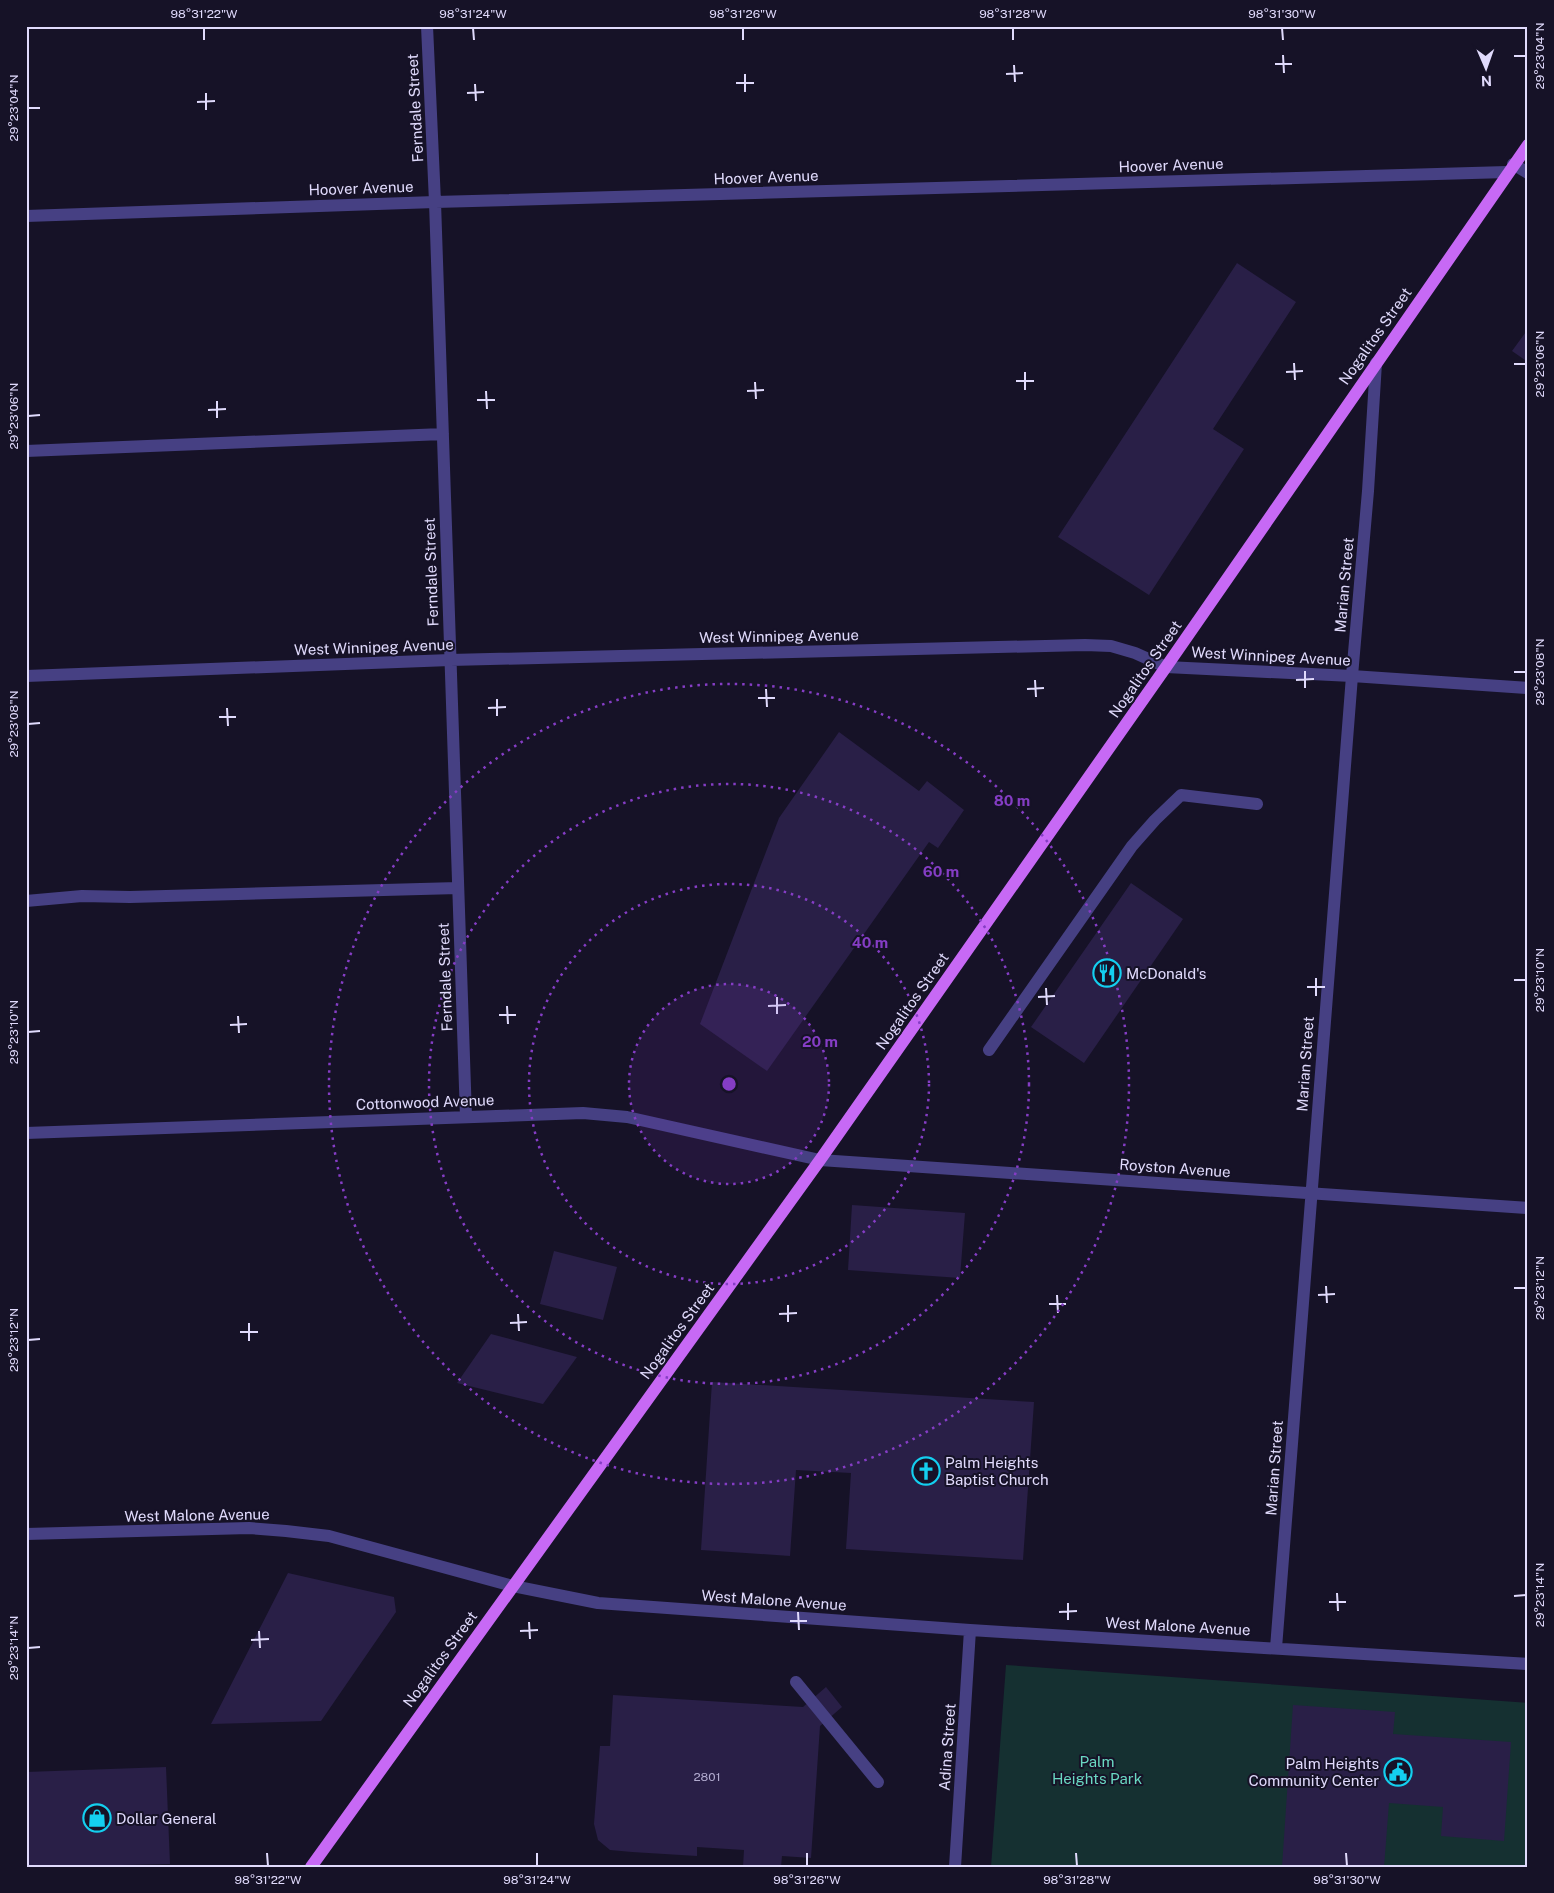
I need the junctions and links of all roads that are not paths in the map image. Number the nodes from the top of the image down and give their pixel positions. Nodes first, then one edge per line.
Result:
1 (427, 26) edge
2 (1528, 144) edge
3 (1510, 168) junction
4 (1528, 173) edge
5 (436, 202) junction
6 (26, 216) edge
7 (1376, 363) junction
8 (443, 434) junction
9 (26, 451) edge
10 (450, 660) junction
11 (1166, 667) junction
12 (26, 676) edge
13 (1352, 676) junction
14 (1528, 688) edge
15 (1257, 804) dead end
16 (458, 888) junction
17 (26, 901) edge
18 (989, 1050) dead end
19 (466, 1117) junction
20 (26, 1133) edge
21 (820, 1160) junction
22 (1312, 1193) junction
23 (1528, 1208) edge
24 (26, 1534) edge
25 (513, 1586) junction
26 (970, 1630) junction
27 (1276, 1648) junction
28 (1528, 1664) edge
29 (796, 1682) dead end
30 (878, 1782) dead end
31 (310, 1867) edge
32 (955, 1867) edge

1 - 5 street, Ferndale Street
2 - 3 main road, Nogalitos Street
3 - 4 street
3 - 5 street, Hoover Avenue
3 - 7 main road, Nogalitos Street
5 - 6 street, Hoover Avenue
5 - 8 street, Ferndale Street
7 - 11 main road, Nogalitos Street
7 - 13 street, Marian Street
8 - 9 street
8 - 10 street, Ferndale Street
10 - 11 street, West Winnipeg Avenue
10 - 12 street, West Winnipeg Avenue
10 - 16 street, Ferndale Street
11 - 13 street, West Winnipeg Avenue
11 - 21 main road, Nogalitos Street
13 - 14 street, West Winnipeg Avenue
13 - 22 street, Marian Street
15 - 18 street
16 - 17 street
16 - 19 street, Ferndale Street
19 - 20 street, Cottonwood Avenue
19 - 21 street, Cottonwood Avenue
21 - 22 street, Royston Avenue
21 - 25 main road, Nogalitos Street
22 - 23 street, Royston Avenue
22 - 27 street, Marian Street
24 - 25 street, West Malone Avenue
25 - 26 street, West Malone Avenue
25 - 31 main road, Nogalitos Street
26 - 27 street, West Malone Avenue
26 - 32 street, Adina Street
27 - 28 street, West Malone Avenue
29 - 30 street

